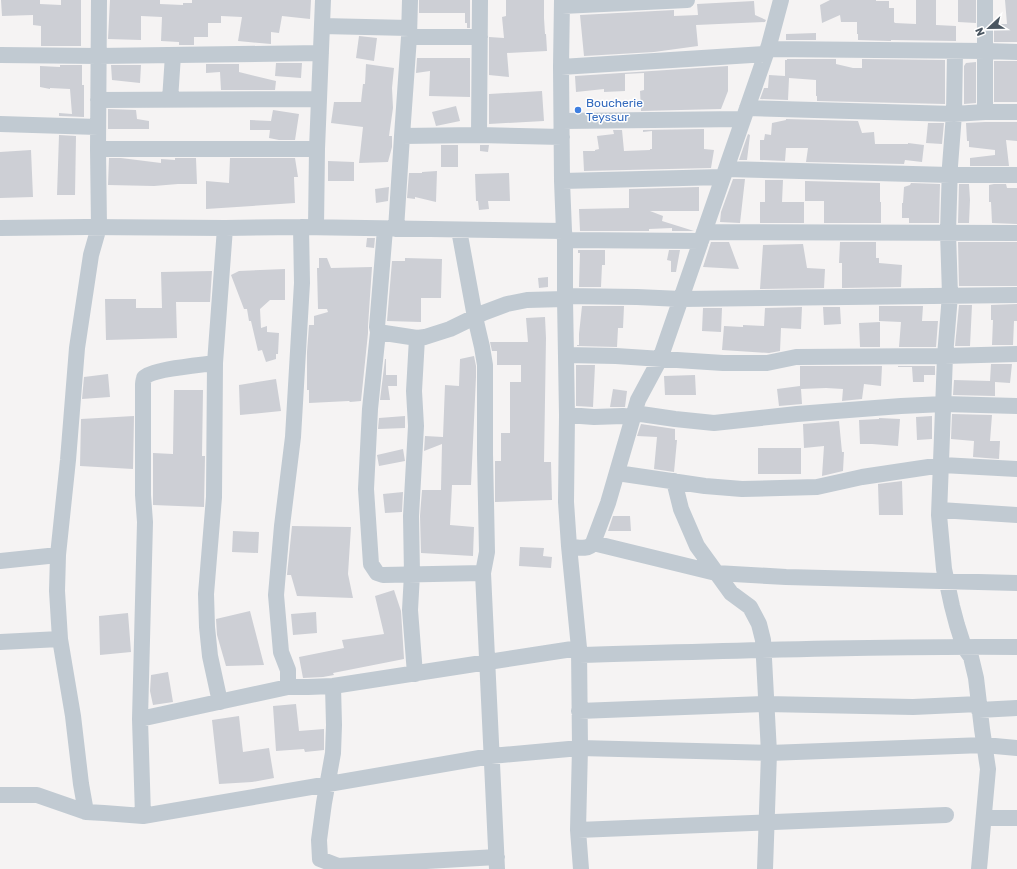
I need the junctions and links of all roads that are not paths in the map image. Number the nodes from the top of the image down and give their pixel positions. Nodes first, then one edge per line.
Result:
1 (99, 0) edge
2 (323, 0) edge
3 (410, 0) edge
4 (480, 0) edge
5 (687, 0) edge
6 (781, 0) edge
7 (985, 0) edge
8 (562, 3) edge
9 (322, 26) junction
10 (409, 32) junction
11 (480, 36) junction
12 (767, 51) junction
13 (955, 51) junction
14 (985, 51) junction
15 (1017, 52) edge
16 (321, 53) junction
17 (0, 55) edge
18 (174, 55) junction
19 (98, 56) junction
20 (561, 67) junction
21 (319, 99) junction
22 (98, 100) junction
23 (170, 100) junction
24 (985, 112) junction
25 (1017, 112) edge
26 (745, 113) junction
27 (954, 114) junction
28 (562, 121) junction
29 (0, 124) edge
30 (98, 127) junction
31 (479, 135) junction
32 (402, 136) junction
33 (562, 137) junction
34 (98, 149) junction
35 (317, 149) junction
36 (725, 173) junction
37 (950, 175) junction
38 (1017, 175) edge
39 (562, 182) junction
40 (99, 227) junction
41 (309, 227) junction
42 (0, 228) edge
43 (225, 228) junction
44 (391, 229) junction
45 (459, 230) junction
46 (948, 232) junction
47 (1017, 233) edge
48 (564, 235) junction
49 (702, 237) junction
50 (950, 295) junction
51 (1017, 295) edge
52 (565, 298) junction
53 (680, 299) junction
54 (475, 317) junction
55 (378, 332) junction
56 (417, 338) junction
57 (1017, 354) edge
58 (566, 355) junction
59 (945, 356) junction
60 (660, 359) junction
61 (215, 363) junction
62 (944, 404) junction
63 (1017, 406) edge
64 (567, 415) junction
65 (633, 415) junction
66 (942, 465) junction
67 (1017, 469) edge
68 (616, 473) junction
69 (674, 481) junction
70 (940, 510) junction
71 (1017, 515) edge
72 (593, 543) junction
73 (569, 546) junction
74 (58, 556) junction
75 (0, 561) edge
76 (483, 573) junction
77 (716, 573) junction
78 (412, 574) junction
79 (947, 581) junction
80 (1017, 582) edge
81 (60, 639) junction
82 (0, 642) edge
83 (964, 647) junction
84 (1017, 648) edge
85 (764, 649) junction
86 (579, 652) junction
87 (487, 662) junction
88 (415, 674) junction
89 (288, 686) junction
90 (333, 686) junction
91 (220, 702) junction
92 (766, 704) junction
93 (979, 707) junction
94 (1017, 708) edge
95 (580, 712) junction
96 (140, 719) junction
97 (984, 745) junction
98 (580, 748) junction
99 (1017, 748) edge
100 (769, 753) junction
101 (491, 756) junction
102 (328, 785) junction
103 (0, 795) edge
104 (86, 812) junction
105 (946, 815) dead end
106 (143, 816) junction
107 (984, 818) junction
108 (1017, 818) edge
109 (766, 822) junction
110 (578, 830) junction
111 (497, 863) edge
112 (582, 869) edge
113 (765, 869) edge
114 (979, 869) edge

1 - 19 street
2 - 9 street
3 - 10 street
4 - 11 street
5 - 8 street
6 - 12 street
7 - 14 street
8 - 20 street
9 - 10 street
9 - 16 street
10 - 11 street
10 - 32 street
11 - 31 street
12 - 13 street
12 - 20 street
12 - 26 street
13 - 14 street
13 - 27 street
14 - 15 street
14 - 24 street
16 - 18 street
16 - 21 street
17 - 19 street
18 - 19 street
18 - 23 street
19 - 22 street
20 - 28 street
21 - 23 street
21 - 35 street
22 - 23 street
22 - 30 street
24 - 25 street
24 - 27 street
26 - 27 street
26 - 28 street
26 - 36 street
27 - 37 street
28 - 33 street
29 - 30 street
30 - 34 street
31 - 32 street
31 - 33 street
32 - 44 street
33 - 39 street
34 - 35 street
34 - 40 street
35 - 41 street
36 - 37 street
36 - 39 street
36 - 49 street
37 - 38 street
37 - 46 street
39 - 48 street
40 - 42 street
40 - 43 street
40 - 74 street
41 - 43 street
41 - 44 street
41 - 89 street
43 - 61 street
44 - 45 street
44 - 55 street
45 - 48 street
45 - 54 street
46 - 47 street
46 - 49 street
46 - 50 street
48 - 49 street
48 - 52 street
49 - 53 street
50 - 51 street
50 - 53 street
50 - 59 street
52 - 53 street
52 - 54 street
52 - 58 street
53 - 60 street
54 - 56 street
54 - 76 street
55 - 56 street
55 - 78 street
56 - 78 street
57 - 59 street
58 - 60 street
58 - 64 street
59 - 60 street
59 - 62 street
60 - 65 street
61 - 91 street
61 - 96 street
62 - 63 street
62 - 65 street
62 - 66 street
64 - 65 street
64 - 73 street
65 - 68 street
66 - 67 street
66 - 69 street
66 - 70 street
68 - 69 street
68 - 72 street
69 - 77 street
70 - 71 street
70 - 79 street
72 - 73 street
72 - 77 street
73 - 86 street
74 - 75 street
74 - 81 street
76 - 78 street
76 - 87 street
77 - 79 street
77 - 85 street
78 - 88 street
79 - 80 street
79 - 83 street
81 - 82 street
81 - 104 street
83 - 84 street
83 - 85 street
83 - 93 street
85 - 86 street
85 - 92 street
86 - 87 street
86 - 95 street
87 - 88 street
87 - 101 street
88 - 90 street
89 - 90 street
89 - 91 street
90 - 102 street
91 - 96 street
92 - 93 street
92 - 95 street
92 - 100 street
93 - 94 street
93 - 97 street
95 - 98 street
96 - 106 street
97 - 99 street
97 - 100 street
97 - 107 street
98 - 100 street
98 - 101 street
98 - 110 street
100 - 109 street
101 - 102 street
101 - 111 street
102 - 106 street
102 - 111 street
103 - 104 street
104 - 106 street
105 - 109 street
107 - 108 street
107 - 114 street
109 - 110 street
109 - 113 street
110 - 112 street

